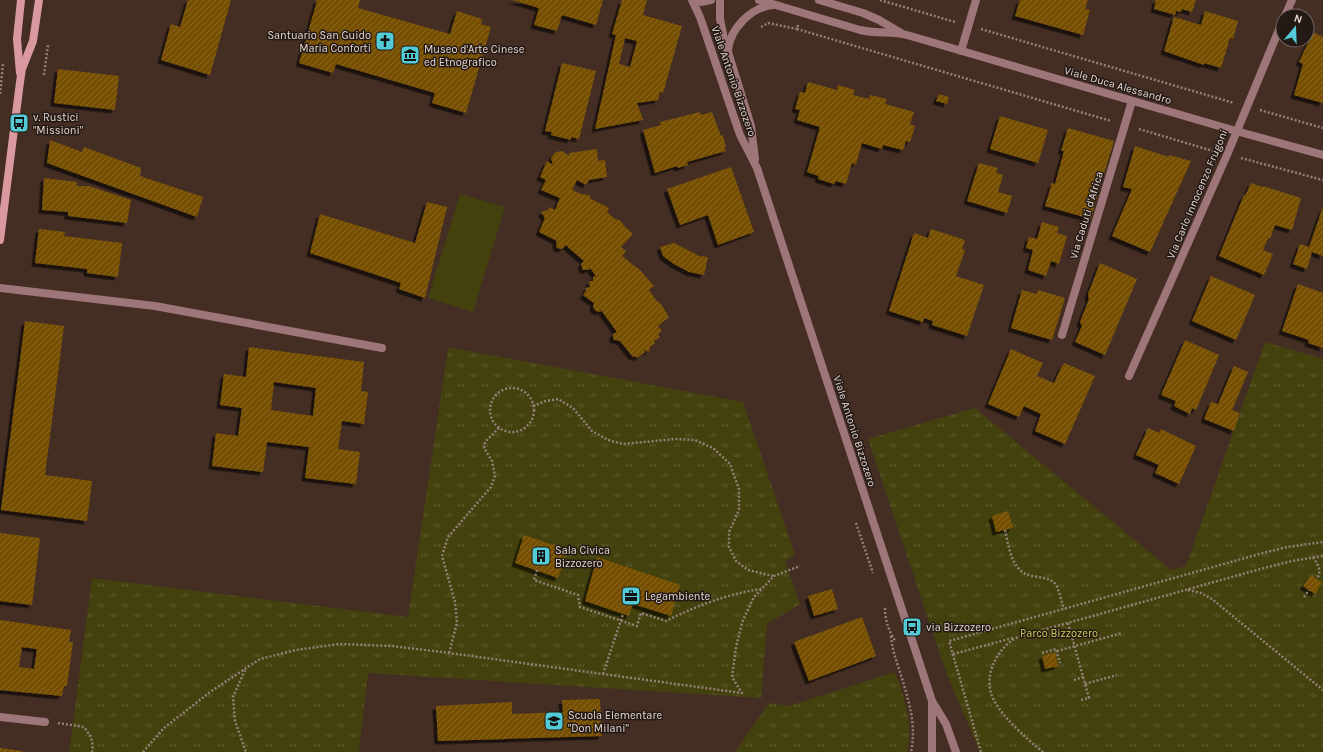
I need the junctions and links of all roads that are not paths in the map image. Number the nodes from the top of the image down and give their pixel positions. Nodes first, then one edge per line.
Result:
1 (21, 0) edge
2 (39, 0) edge
3 (692, 0) edge
4 (696, 0) edge
5 (711, 0) edge
6 (720, 0) edge
7 (759, 0) edge
8 (819, 0) edge
9 (976, 0) edge
10 (782, 6) junction
11 (908, 36) junction
12 (1275, 39) edge
13 (961, 51) junction
14 (729, 57) junction
15 (20, 82) junction
16 (1132, 101) junction
17 (1236, 131) junction
18 (1323, 156) edge
19 (757, 168) junction
20 (0, 240) edge
21 (0, 288) edge
22 (1062, 335) dead end
23 (382, 348) dead end
24 (1129, 376) dead end
25 (932, 701) junction
26 (0, 717) edge
27 (45, 722) road end
28 (932, 752) edge
29 (956, 752) edge

1 - 15 main road
2 - 15 main road
3 - 19 street, Viale Antonio Bizzozero
4 - 5 street
6 - 14 street, Viale Antonio Bizzozero
7 - 10 street, Viale Duca Alessandro
8 - 11 street, Viale Duca Alessandro
9 - 13 street
10 - 11 street, Viale Duca Alessandro
10 - 14 street, Viale Antonio Bizzozero
11 - 13 street, Viale Duca Alessandro
12 - 17 street, Via Carlo Innocenzo Frugoni
13 - 16 street, Viale Duca Alessandro
14 - 19 street, Viale Antonio Bizzozero
15 - 20 main road
16 - 17 street, Viale Duca Alessandro
16 - 22 street, Via Caduti d'Africa
17 - 18 street, Viale Duca Alessandro
17 - 24 street, Via Carlo Innocenzo Frugoni
19 - 25 street, Viale Antonio Bizzozero
21 - 23 street
25 - 28 street, Viale Antonio Bizzozero
25 - 29 street, Viale Antonio Bizzozero
26 - 27 street

